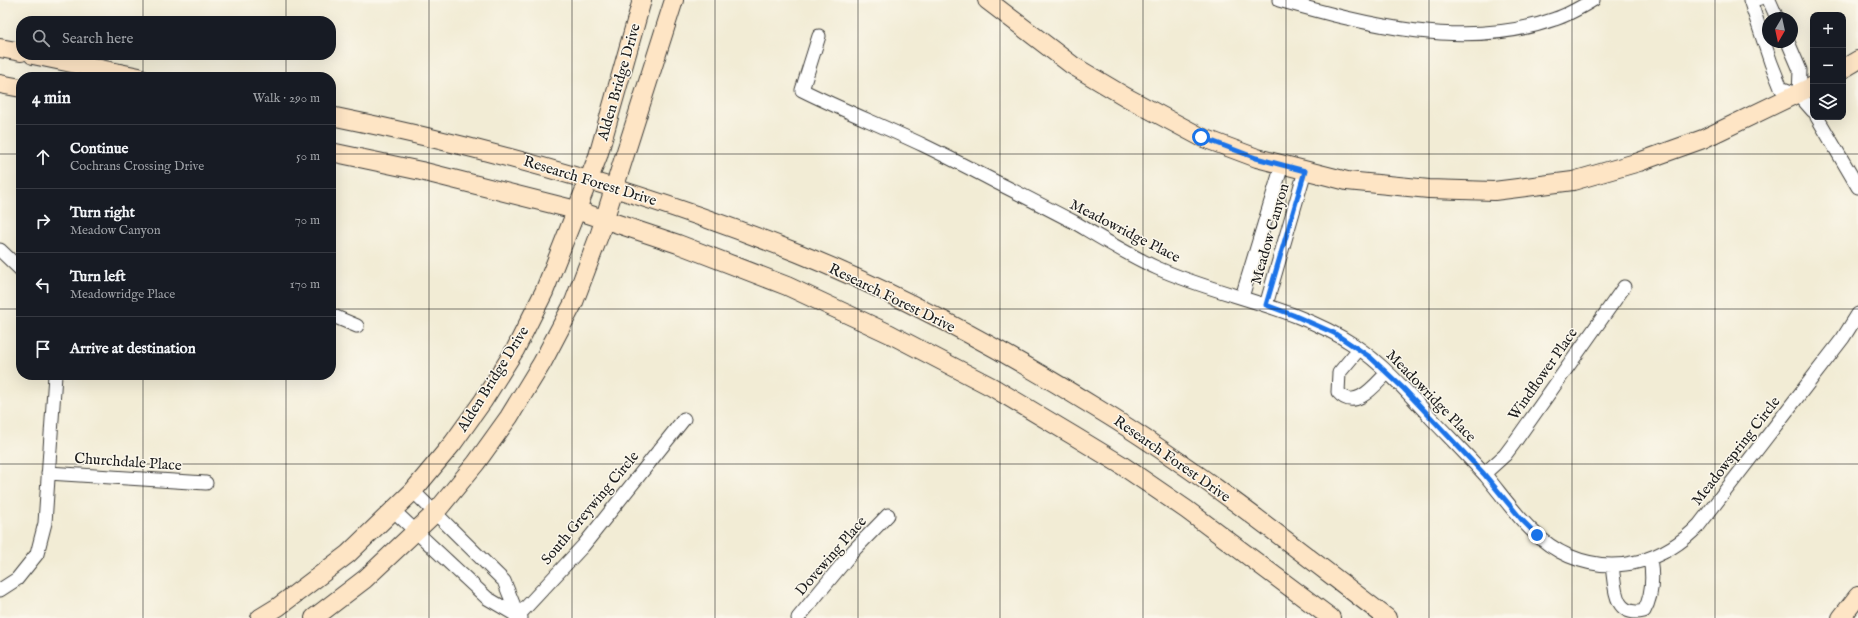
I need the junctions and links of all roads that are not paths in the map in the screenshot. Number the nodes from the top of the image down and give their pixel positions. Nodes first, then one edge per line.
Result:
1 (642, 0) edge
2 (674, 0) edge
3 (987, 0) edge
4 (1279, 0) edge
5 (1593, 0) edge
6 (1766, 0) edge
7 (1769, 0) edge
8 (1750, 2) edge
9 (1774, 12) edge
10 (819, 36) dead end
11 (0, 48) edge
12 (1791, 48) edge
13 (16, 51) edge
14 (58, 60) edge
15 (1858, 60) edge
16 (1846, 67) edge
17 (115, 72) edge
18 (0, 84) edge
19 (16, 87) edge
20 (1806, 90) edge
21 (1810, 102) edge
22 (336, 117) edge
23 (1819, 120) edge
24 (336, 153) edge
25 (1282, 165) junction
26 (1305, 171) junction
27 (588, 180) junction
28 (614, 188) junction
29 (1858, 188) edge
30 (576, 210) junction
31 (604, 220) junction
32 (0, 250) edge
33 (16, 265) edge
34 (1624, 287) dead end
35 (1242, 297) junction
36 (1266, 305) junction
37 (1858, 314) edge
38 (336, 317) edge
39 (357, 326) dead end
40 (1359, 349) junction
41 (1387, 373) junction
42 (55, 380) edge
43 (684, 418) dead end
44 (48, 473) junction
45 (1484, 474) junction
46 (206, 484) dead end
47 (413, 492) junction
48 (394, 511) junction
49 (435, 513) junction
50 (888, 515) dead end
51 (416, 532) junction
52 (1650, 558) junction
53 (1611, 565) junction
54 (0, 590) edge
55 (1858, 596) edge
56 (518, 617) edge
57 (260, 618) edge
58 (314, 618) edge
59 (798, 618) edge
60 (1331, 618) edge
61 (1387, 618) edge
62 (1841, 618) edge

1 - 27 main road, Alden Bridge Drive
2 - 28 main road, Alden Bridge Drive
3 - 25 main road
4 - 5 street
6 - 8 lane
7 - 9 street
8 - 20 street
10 - 35 street, Meadowridge Place
11 - 13 main road
12 - 20 street
14 - 17 main road
15 - 16 main road
18 - 19 main road
20 - 21 street
20 - 26 main road
22 - 27 main road, Research Forest Drive
23 - 29 street
24 - 30 main road
25 - 26 main road
25 - 35 street, Meadow Canyon
26 - 36 street, Meadow Canyon
27 - 28 main road, Research Forest Drive
27 - 30 main road, Alden Bridge Drive
28 - 31 main road, Alden Bridge Drive
28 - 61 main road, Research Forest Drive
30 - 31 main road
30 - 47 main road, Alden Bridge Drive
31 - 49 main road, Alden Bridge Drive
31 - 60 main road
32 - 33 street
34 - 45 street, Windflower Place
35 - 36 street, Meadowridge Place
36 - 40 street, Meadowridge Place
37 - 52 street, Meadowspring Circle
38 - 39 street
40 - 41 street, Meadowridge Place
40 - 41 street
41 - 45 street, Meadowridge Place
42 - 44 street
43 - 56 street, South Greywing Circle
44 - 46 street, Churchdale Place
44 - 54 street
45 - 53 street, Meadowridge Place
47 - 48 main road, Alden Bridge Drive
47 - 49 street
48 - 51 street
48 - 57 main road, Alden Bridge Drive
49 - 51 main road, Alden Bridge Drive
49 - 56 street
50 - 59 street, Dovewing Place
51 - 56 street
51 - 58 main road, Alden Bridge Drive
52 - 53 street, Meadowspring Circle
52 - 53 street
55 - 62 main road

